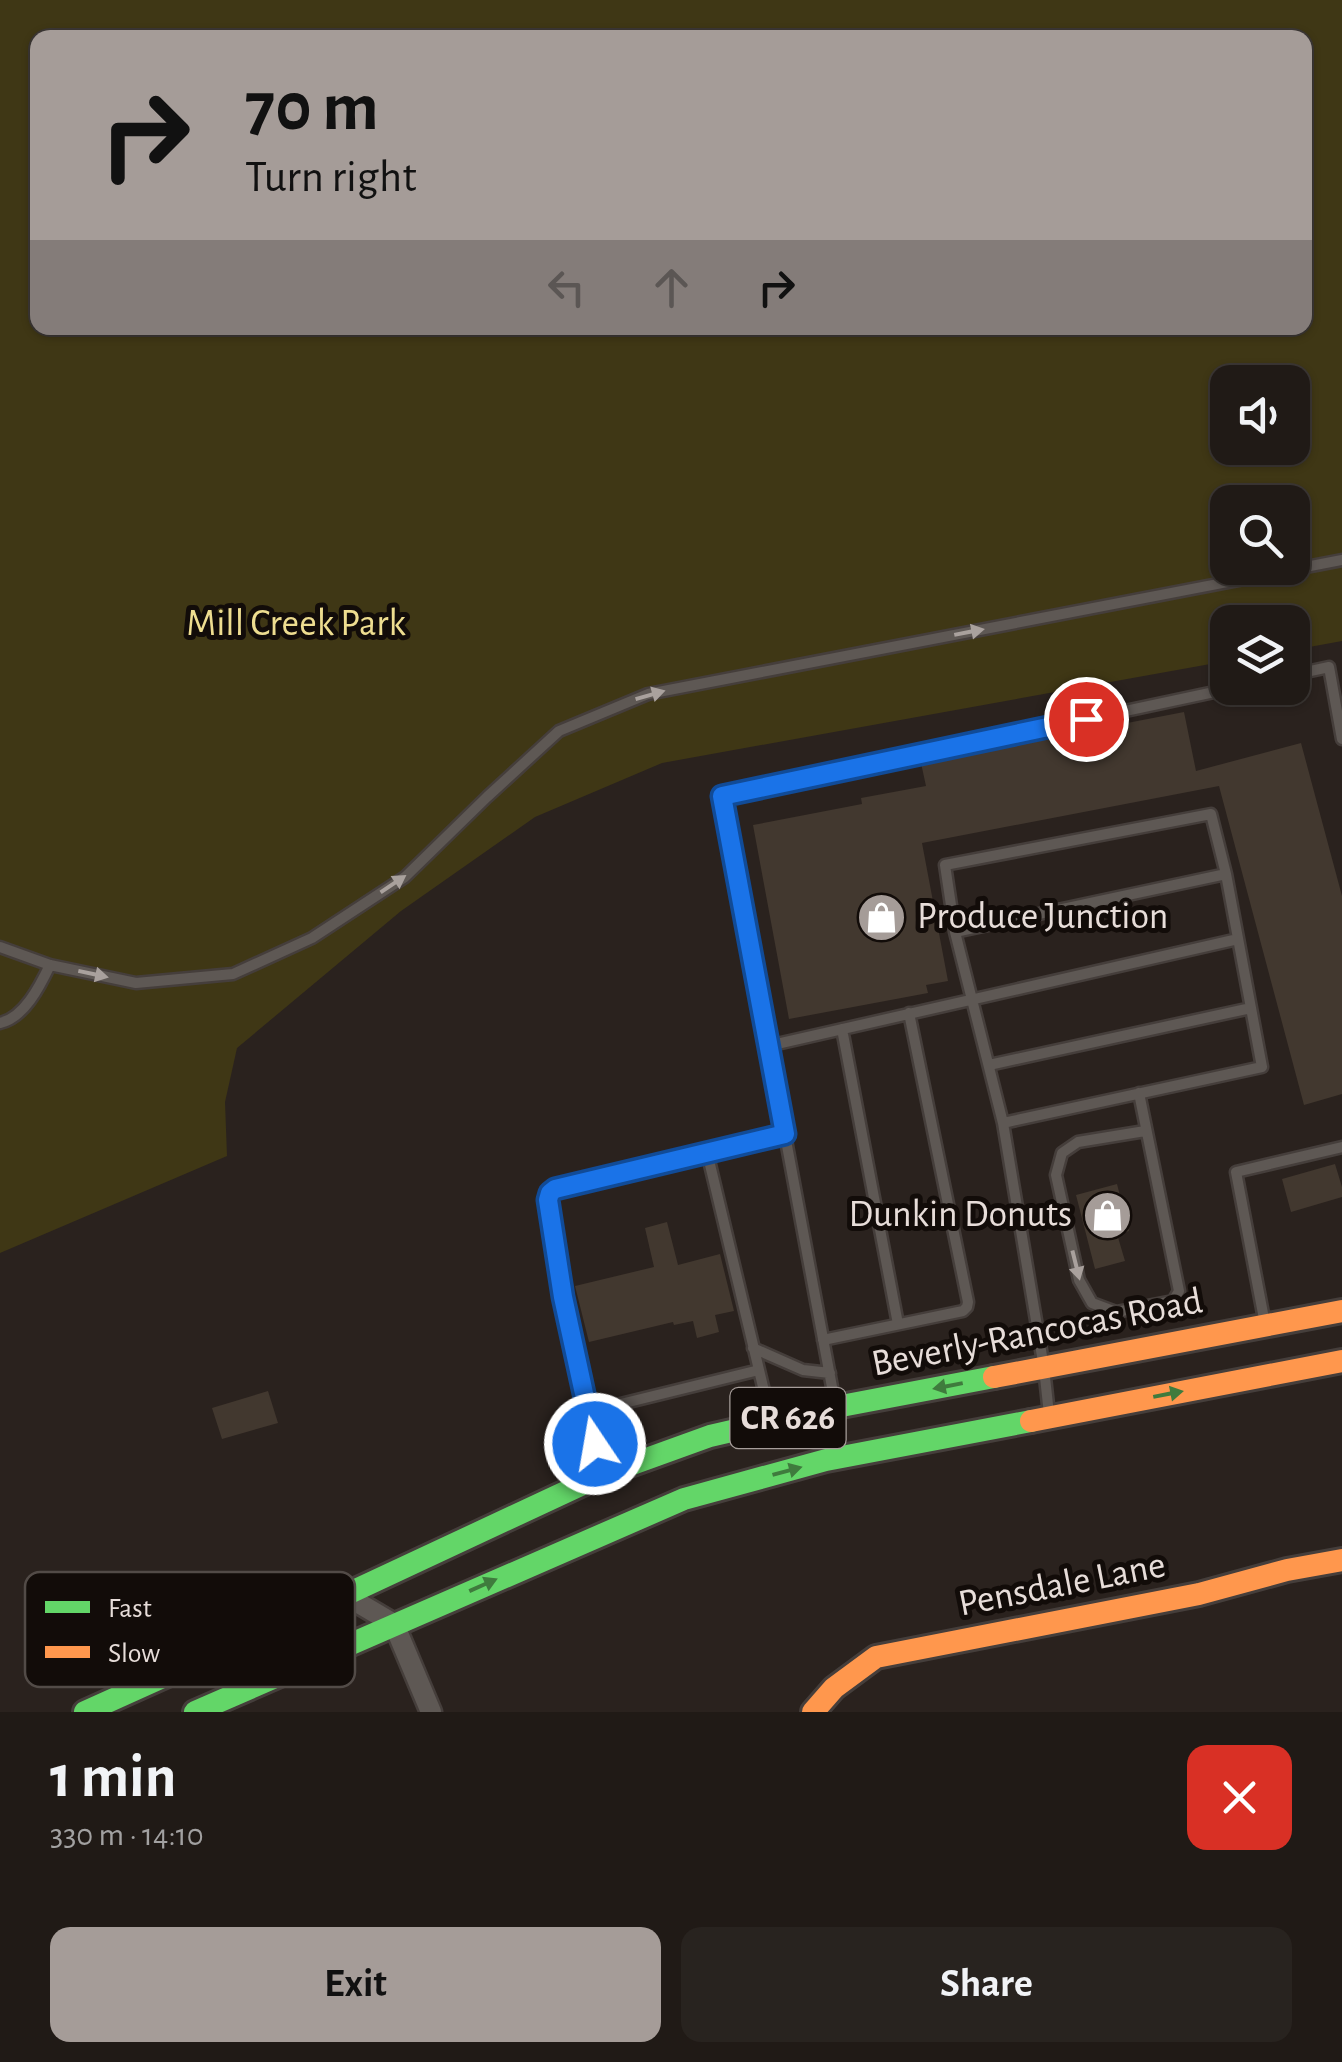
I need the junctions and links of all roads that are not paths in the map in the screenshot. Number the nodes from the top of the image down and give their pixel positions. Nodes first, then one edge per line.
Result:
1 (1342, 560) edge
2 (1310, 671) edge
3 (1210, 693) edge
4 (1342, 739) edge
5 (1226, 874) junction
6 (955, 932) junction
7 (1238, 939) junction
8 (0, 947) edge
9 (50, 966) junction
10 (972, 999) junction
11 (1250, 1008) junction
12 (909, 1013) junction
13 (0, 1024) edge
14 (842, 1029) junction
15 (768, 1046) junction
16 (989, 1065) junction
17 (1138, 1094) junction
18 (1003, 1123) junction
19 (1146, 1131) junction
20 (785, 1134) junction
21 (1342, 1147) edge
22 (707, 1152) junction
23 (1342, 1311) edge
24 (898, 1324) junction
25 (1265, 1326) junction
26 (824, 1340) junction
27 (754, 1348) junction
28 (1342, 1361) edge
29 (1044, 1368) junction
30 (759, 1370) junction
31 (830, 1373) junction
32 (836, 1407) junction
33 (588, 1412) junction
34 (1050, 1417) junction
35 (771, 1422) junction
36 (602, 1475) junction
37 (1342, 1560) edge
38 (355, 1590) edge
39 (355, 1601) edge
40 (394, 1624) junction
41 (355, 1641) edge
42 (141, 1687) edge
43 (252, 1687) edge
44 (85, 1712) edge
45 (195, 1712) edge
46 (432, 1712) edge
47 (813, 1712) edge

9 -> 1 lane
2 - 4 lane
3 - 15 lane
5 - 6 lane
5 - 6 lane
5 - 7 lane
6 - 10 lane
7 - 10 lane
7 - 11 lane
8 - 9 lane
9 - 13 lane
10 - 12 lane
10 - 16 lane
11 - 16 lane
11 - 17 lane
12 - 14 lane
12 - 24 lane
14 - 15 lane
14 - 24 lane
15 - 20 lane
16 - 18 lane
17 - 18 lane
17 - 19 lane
18 - 29 lane
19 -> 19 lane
20 - 22 lane
20 - 26 lane
21 - 25 lane
22 - 27 lane
22 - 33 lane
23 - 25 main road, Beverly-Rancocas Road / CR 626
24 - 26 lane
25 - 29 main road, Beverly-Rancocas Road / CR 626
26 - 31 lane
27 - 30 lane
27 - 31 lane
34 -> 28 main road, CR 626
29 -> 32 main road, Beverly-Rancocas Road / CR 626
29 - 34 lane
30 - 33 lane
30 - 35 lane
31 - 32 lane
32 - 35 main road, Beverly-Rancocas Road / CR 626
33 - 36 lane
40 -> 34 main road, CR 626
35 - 36 main road, Beverly-Rancocas Road / CR 626
36 - 38 main road, Beverly-Rancocas Road / CR 626
37 - 47 main road, Pensdale Lane
39 - 40 street
40 - 41 main road, CR 626
40 - 46 street
42 - 44 main road, Beverly-Rancocas Road / CR 626
43 - 45 main road, CR 626

